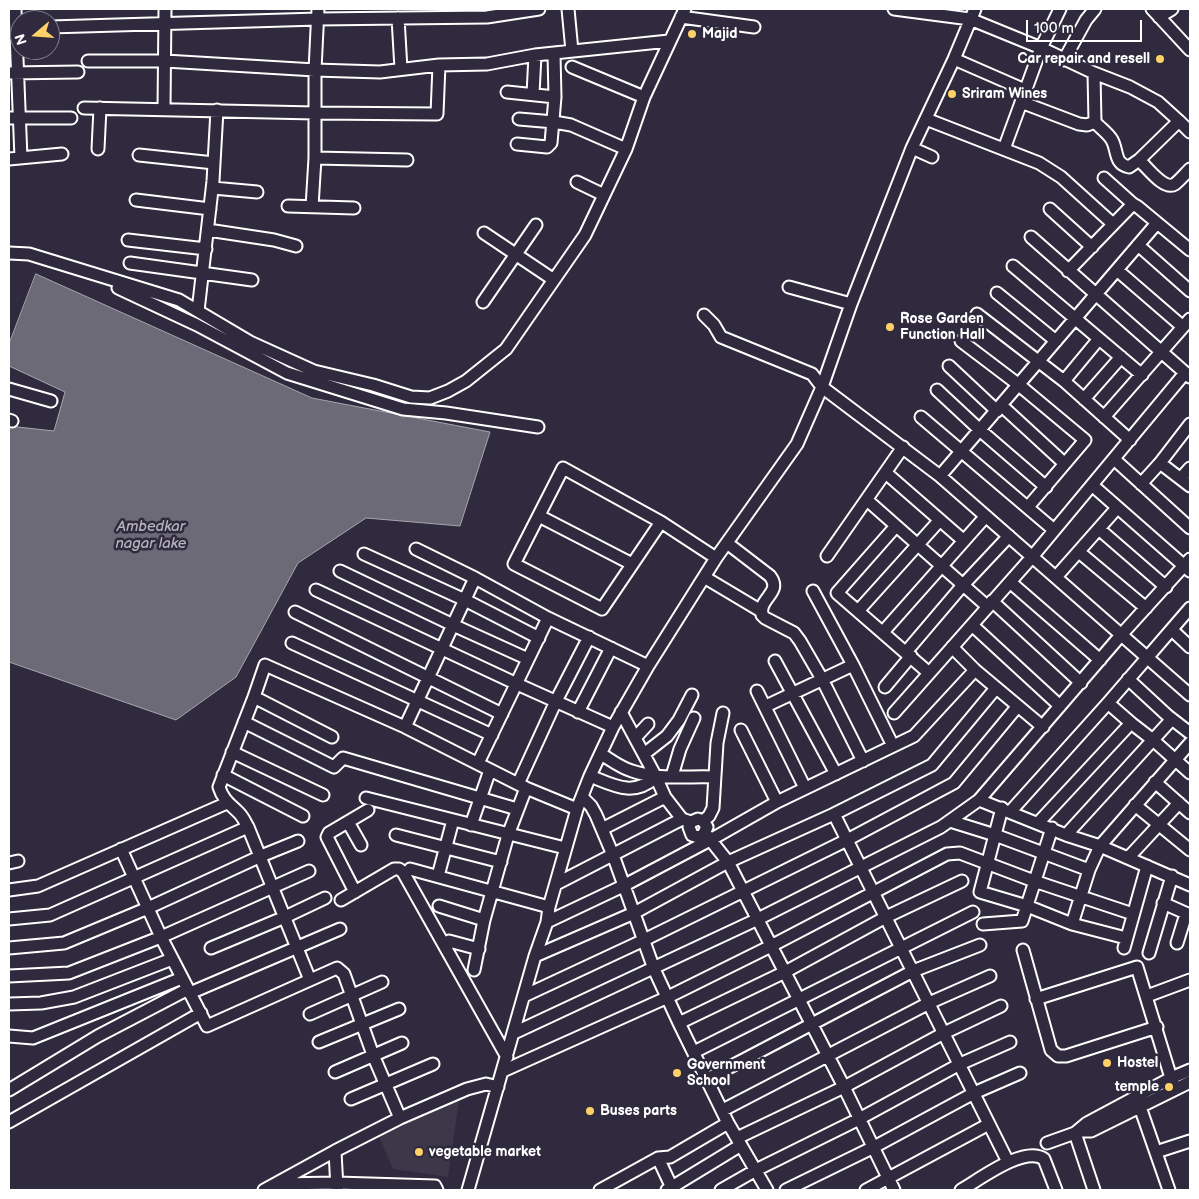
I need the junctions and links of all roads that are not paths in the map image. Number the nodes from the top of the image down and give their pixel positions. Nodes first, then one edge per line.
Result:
1 (165, 9) edge
2 (539, 9) edge
3 (568, 9) edge
4 (894, 9) edge
5 (1060, 9) edge
6 (1095, 9) edge
7 (1172, 9) edge
8 (454, 13) edge
9 (683, 13) edge
10 (1156, 13) edge
11 (318, 14) edge
12 (973, 14) edge
13 (398, 18) junction
14 (166, 24) junction
15 (60, 27) edge
16 (754, 28) dead end
17 (669, 41) junction
18 (1041, 48) junction
19 (1190, 50) edge
20 (572, 51) junction
21 (554, 54) junction
22 (535, 55) junction
23 (14, 60) edge
24 (954, 60) junction
25 (1064, 60) junction
26 (88, 61) dead end
27 (165, 61) junction
28 (439, 65) junction
29 (572, 67) dead end
30 (401, 69) junction
31 (315, 70) junction
32 (78, 72) dead end
33 (13, 73) edge
34 (1094, 73) junction
35 (1025, 90) junction
36 (507, 92) dead end
37 (534, 94) junction
38 (555, 97) junction
39 (644, 97) junction
40 (1021, 102) junction
41 (84, 108) dead end
42 (100, 108) junction
43 (164, 109) junction
44 (217, 110) junction
45 (315, 113) junction
46 (14, 118) edge
47 (71, 118) dead end
48 (519, 119) dead end
49 (926, 119) junction
50 (1179, 121) junction
51 (554, 122) junction
52 (1095, 122) junction
53 (1190, 132) edge
54 (517, 144) dead end
55 (912, 148) junction
56 (98, 149) dead end
57 (626, 149) junction
58 (1004, 149) junction
59 (62, 154) dead end
60 (139, 155) dead end
61 (932, 157) dead end
62 (21, 158) junction
63 (315, 158) junction
64 (9, 159) edge
65 (407, 160) dead end
66 (1140, 160) junction
67 (214, 163) junction
68 (1190, 169) edge
69 (1104, 178) dead end
70 (577, 182) dead end
71 (212, 188) junction
72 (257, 192) dead end
73 (604, 195) junction
74 (136, 200) dead end
75 (1133, 204) junction
76 (288, 206) dead end
77 (312, 207) junction
78 (354, 208) dead end
79 (210, 209) junction
80 (1050, 209) dead end
81 (1157, 223) junction
82 (536, 224) dead end
83 (1113, 224) junction
84 (208, 230) junction
85 (484, 233) dead end
86 (1031, 236) dead end
87 (128, 240) dead end
88 (1188, 242) edge
89 (1138, 245) junction
90 (296, 246) dead end
91 (1092, 246) junction
92 (206, 249) junction
93 (9, 254) edge
94 (515, 254) junction
95 (130, 263) dead end
96 (1013, 266) dead end
97 (1117, 270) junction
98 (1068, 271) junction
99 (203, 273) junction
100 (252, 280) dead end
101 (554, 280) junction
102 (789, 287) dead end
103 (1190, 291) edge
104 (997, 293) dead end
105 (1095, 295) junction
106 (483, 302) dead end
107 (851, 304) junction
108 (198, 311) junction
109 (977, 314) dead end
110 (704, 315) dead end
111 (1074, 319) junction
112 (1187, 323) edge
113 (1098, 340) junction
114 (961, 341) dead end
115 (1056, 341) junction
116 (1162, 353) junction
117 (1121, 357) junction
118 (1038, 361) junction
119 (949, 366) dead end
120 (1142, 375) junction
121 (1188, 375) edge
122 (1064, 381) junction
123 (1019, 385) junction
124 (822, 387) junction
125 (9, 389) edge
126 (937, 390) dead end
127 (1084, 399) junction
128 (52, 401) dead end
129 (999, 408) junction
130 (921, 417) dead end
131 (1104, 417) junction
132 (1190, 424) edge
133 (538, 427) dead end
134 (980, 431) junction
135 (1130, 440) junction
136 (903, 447) junction
137 (962, 451) junction
138 (1114, 459) junction
139 (1064, 463) junction
140 (1160, 463) junction
141 (1190, 468) edge
142 (886, 473) junction
143 (940, 476) junction
144 (1186, 482) edge
145 (1140, 484) junction
146 (1092, 485) junction
147 (1046, 487) junction
148 (867, 500) junction
149 (1028, 507) junction
150 (1118, 508) junction
151 (539, 516) junction
152 (986, 516) junction
153 (939, 521) junction
154 (661, 522) junction
155 (896, 526) junction
156 (1190, 528) edge
157 (1099, 529) junction
158 (1054, 530) junction
159 (1009, 536) junction
160 (964, 541) junction
161 (727, 543) junction
162 (917, 545) junction
163 (416, 549) dead end
164 (1079, 552) junction
165 (364, 554) dead end
166 (827, 556) dead end
167 (1032, 557) junction
168 (716, 558) junction
169 (632, 564) junction
170 (1188, 565) edge
171 (942, 566) junction
172 (340, 571) dead end
173 (1056, 577) junction
174 (474, 578) junction
175 (704, 578) junction
176 (1010, 582) junction
177 (963, 585) junction
178 (1166, 587) junction
179 (316, 590) dead end
180 (813, 591) dead end
181 (465, 600) junction
182 (990, 604) junction
183 (1146, 608) junction
184 (1190, 608) edge
185 (761, 611) junction
186 (858, 611) junction
187 (295, 612) dead end
188 (548, 618) junction
189 (453, 625) junction
190 (972, 625) junction
191 (1172, 630) junction
192 (883, 632) junction
193 (1121, 635) junction
194 (589, 637) junction
195 (538, 638) junction
196 (292, 643) dead end
197 (952, 647) junction
198 (1190, 647) edge
199 (611, 648) junction
200 (442, 649) junction
201 (908, 654) junction
202 (1147, 657) junction
203 (528, 658) junction
204 (1100, 660) junction
205 (775, 662) dead end
206 (853, 665) junction
207 (648, 666) junction
208 (975, 670) junction
209 (929, 673) junction
210 (429, 677) junction
211 (822, 679) junction
212 (1128, 679) junction
213 (1081, 683) junction
214 (517, 684) junction
215 (885, 687) dead end
216 (996, 688) junction
217 (757, 691) dead end
218 (793, 693) junction
219 (692, 695) dead end
220 (1190, 695) edge
221 (254, 697) junction
222 (418, 701) junction
223 (556, 701) junction
224 (1108, 703) junction
225 (766, 706) junction
226 (1060, 706) junction
227 (1017, 707) junction
228 (578, 712) junction
229 (621, 712) junction
230 (894, 712) dead end
231 (723, 713) dead end
232 (502, 714) junction
233 (694, 718) dead end
234 (1172, 719) junction
235 (244, 722) junction
236 (1131, 723) junction
237 (648, 724) dead end
238 (405, 727) junction
239 (1042, 727) junction
240 (613, 728) junction
241 (741, 730) dead end
242 (1190, 733) edge
243 (492, 735) junction
244 (332, 737) dead end
245 (636, 738) junction
246 (1153, 740) junction
247 (1190, 743) edge
248 (892, 746) junction
249 (232, 752) junction
250 (601, 754) junction
251 (644, 754) junction
252 (1176, 759) junction
253 (863, 761) junction
254 (478, 763) junction
255 (490, 770) junction
256 (836, 774) junction
257 (1190, 774) edge
258 (223, 775) junction
259 (590, 776) junction
260 (672, 776) junction
261 (714, 776) junction
262 (656, 777) junction
263 (1156, 782) junction
264 (522, 786) junction
265 (805, 788) junction
266 (323, 795) dead end
267 (582, 797) junction
268 (665, 797) junction
269 (366, 798) dead end
270 (480, 799) junction
271 (979, 800) junction
272 (777, 802) junction
273 (227, 803) junction
274 (1179, 803) junction
275 (1136, 805) junction
276 (517, 809) junction
277 (578, 809) junction
278 (368, 810) dead end
279 (1006, 810) junction
280 (1190, 813) edge
281 (834, 814) junction
282 (303, 816) dead end
283 (453, 820) junction
284 (687, 820) junction
285 (950, 821) junction
286 (348, 822) junction
287 (1038, 823) junction
288 (471, 825) junction
289 (1160, 825) junction
290 (248, 827) junction
291 (1052, 828) junction
292 (602, 829) junction
293 (707, 831) junction
294 (1066, 834) junction
295 (396, 835) dead end
296 (508, 835) junction
297 (995, 835) junction
298 (847, 840) junction
299 (298, 841) dead end
300 (361, 845) dead end
301 (1100, 846) junction
302 (445, 847) junction
303 (565, 848) junction
304 (120, 849) junction
305 (1190, 850) edge
306 (1042, 854) junction
307 (261, 856) junction
308 (613, 856) junction
309 (1128, 858) junction
310 (501, 862) junction
311 (728, 862) junction
312 (987, 863) junction
313 (1147, 866) junction
314 (861, 867) junction
315 (410, 869) dead end
316 (1089, 870) junction
317 (309, 871) dead end
318 (438, 876) junction
319 (1172, 876) junction
320 (135, 878) junction
321 (962, 881) dead end
322 (1034, 882) junction
323 (556, 884) junction
324 (1190, 885) edge
325 (273, 886) junction
326 (624, 886) junction
327 (9, 890) edge
328 (492, 891) junction
329 (743, 891) junction
330 (355, 892) junction
331 (874, 893) junction
332 (1080, 896) junction
333 (325, 898) dead end
334 (342, 900) dead end
335 (1163, 903) junction
336 (439, 906) dead end
337 (1027, 906) junction
338 (549, 907) junction
339 (148, 908) junction
340 (973, 912) dead end
341 (634, 913) junction
342 (1133, 914) junction
343 (1188, 914) edge
344 (284, 917) junction
345 (886, 917) junction
346 (9, 919) edge
347 (758, 919) junction
348 (484, 920) junction
349 (547, 922) junction
350 (983, 924) dead end
351 (1072, 924) junction
352 (340, 929) dead end
353 (161, 937) junction
354 (644, 940) junction
355 (449, 941) dead end
356 (1177, 943) dead end
357 (980, 945) dead end
358 (771, 946) junction
359 (901, 947) junction
360 (9, 948) edge
361 (211, 948) dead end
362 (296, 948) junction
363 (479, 949) junction
364 (1023, 950) dead end
365 (1150, 953) dead end
366 (535, 956) junction
367 (172, 959) junction
368 (654, 969) junction
369 (474, 970) dead end
370 (913, 971) junction
371 (785, 972) junction
372 (9, 976) edge
373 (990, 976) dead end
374 (182, 978) junction
375 (310, 980) junction
376 (1190, 980) edge
377 (382, 982) dead end
378 (189, 991) junction
379 (353, 996) junction
380 (524, 996) junction
381 (1147, 996) junction
382 (668, 997) junction
383 (1036, 999) junction
384 (799, 1000) junction
385 (929, 1003) junction
386 (9, 1004) edge
387 (1001, 1006) dead end
388 (400, 1008) dead end
389 (201, 1014) junction
390 (310, 1014) dead end
391 (678, 1023) junction
392 (362, 1025) junction
393 (812, 1025) junction
394 (1157, 1027) junction
395 (944, 1033) junction
396 (514, 1034) junction
397 (9, 1036) edge
398 (319, 1042) dead end
399 (1010, 1042) dead end
400 (402, 1043) dead end
401 (694, 1052) junction
402 (373, 1055) junction
403 (828, 1055) junction
404 (507, 1057) junction
405 (433, 1064) dead end
406 (960, 1064) junction
407 (1190, 1070) edge
408 (503, 1071) junction
409 (335, 1072) dead end
410 (1020, 1074) dead end
411 (1171, 1078) junction
412 (707, 1079) junction
413 (1190, 1082) edge
414 (385, 1085) junction
415 (498, 1087) junction
416 (844, 1087) junction
417 (9, 1090) edge
418 (1176, 1090) junction
419 (974, 1093) junction
420 (350, 1100) dead end
421 (1140, 1107) junction
422 (723, 1110) junction
423 (400, 1118) junction
424 (859, 1119) junction
425 (9, 1122) edge
426 (728, 1123) junction
427 (989, 1124) junction
428 (1077, 1132) junction
429 (1190, 1141) edge
430 (739, 1142) junction
431 (1047, 1143) dead end
432 (874, 1148) junction
433 (335, 1151) junction
434 (1156, 1152) junction
435 (658, 1158) junction
436 (1008, 1162) junction
437 (756, 1170) junction
438 (889, 1178) junction
439 (275, 1184) junction
440 (337, 1187) edge
441 (671, 1189) edge
442 (264, 1190) edge
443 (437, 1190) edge
444 (468, 1190) edge
445 (600, 1190) edge
446 (721, 1190) edge
447 (767, 1190) edge
448 (786, 1190) edge
449 (866, 1190) edge
450 (894, 1190) edge
451 (961, 1190) edge
452 (1056, 1190) edge
453 (1094, 1190) edge
454 (1169, 1190) edge

1 - 14 street
2 - 8 street
3 - 20 street
4 - 12 street
5 - 18 street
6 - 25 street
7 - 10 street
8 - 13 street
9 - 16 street
9 - 17 street
10 - 19 street
11 - 13 street
11 - 14 street
11 - 31 street
12 - 18 street
12 - 24 street
13 - 30 street
14 - 15 street
14 - 27 street
17 - 20 street
17 - 39 street
18 - 25 street
18 - 35 street
20 - 21 street
21 - 22 street
21 - 38 street
22 - 28 street
22 - 37 street
23 - 33 street
24 - 35 street
24 - 49 street
25 - 34 street
26 - 27 street
27 - 31 street
27 - 43 street
28 - 30 street
28 - 45 street
29 - 39 street
30 - 31 street
31 - 45 street
32 - 33 street
33 - 46 street
34 - 50 street
34 - 52 street
35 - 40 street
36 - 37 street
37 - 38 street
38 - 51 street
39 - 57 street
40 - 52 street
40 - 58 street
41 - 42 street
42 - 43 street
42 - 56 street
43 - 44 street
44 - 45 street
44 - 67 street
45 - 63 street
46 - 47 street
46 - 62 street
48 - 51 street
49 - 55 street
49 - 58 street
50 - 53 street
50 - 66 street
51 - 54 street
51 - 57 street
52 - 66 street
55 - 61 street
55 - 107 street
57 - 73 street
58 - 83 street
59 - 62 street
60 - 67 street
62 - 64 street
63 - 65 street
63 - 77 street
66 - 68 street
67 - 71 street
69 - 75 street
70 - 73 street
71 - 72 street
71 - 79 street
73 - 101 street
74 - 79 street
75 - 81 street
75 - 83 street
76 - 77 street
77 - 78 street
79 - 84 street
80 - 91 street
81 - 88 street
81 - 89 street
82 - 94 street
83 - 91 street
84 - 90 street
84 - 92 street
85 - 94 street
86 - 98 street
87 - 92 street
89 - 97 street
89 - 103 street
91 - 98 street
92 - 99 street
93 - 108 street
93 - 133 street
94 - 101 street
94 - 106 street
95 - 99 street
96 - 111 street
97 - 105 street
97 - 112 street
98 - 105 street
99 - 100 street
99 - 108 street
101 - 108 street
102 - 107 street
104 - 115 street
105 - 111 street
105 - 116 street
107 - 124 street
109 - 118 street
110 - 124 street
111 - 113 street
111 - 115 street
112 - 116 street
113 - 117 street
113 - 122 street
114 - 123 street
115 - 118 street
116 - 120 street
116 - 121 street
117 - 120 street
117 - 127 street
118 - 122 street
118 - 123 street
119 - 129 street
120 - 131 street
121 - 135 street
122 - 127 street
123 - 129 street
123 - 139 street
124 - 136 street
124 - 161 street
125 - 128 street
126 - 134 street
127 - 131 street
129 - 134 street
129 - 139 street
130 - 137 street
131 - 135 street
132 - 140 street
134 - 137 street
134 - 147 street
135 - 138 street
136 - 142 street
136 - 143 street
137 - 143 street
137 - 149 street
138 - 145 street
138 - 146 street
139 - 147 street
140 - 144 street
140 - 145 street
141 - 144 street
142 - 148 street
142 - 153 street
143 - 152 street
145 - 156 street
146 - 150 street
146 - 158 street
147 - 149 street
148 - 155 street
148 - 166 street
149 - 158 street
150 - 157 street
150 - 170 street
151 - 154 street
151 - 169 street
151 - 169 street
152 - 159 street
152 - 160 street
153 - 160 street
153 - 162 street
154 - 168 street
154 - 169 street
155 - 162 street
155 - 186 street
157 - 164 street
157 - 178 street
158 - 167 street
159 - 167 street
159 - 177 street
160 - 171 street
161 - 168 street
161 - 185 street
162 - 171 street
162 - 186 street
163 - 174 street
164 - 173 street
164 - 183 street
165 - 181 street
167 - 173 street
167 - 176 street
168 - 175 street
170 - 178 street
171 - 177 street
171 - 192 street
172 - 189 street
173 - 193 street
174 - 181 street
174 - 188 street
175 - 185 street
175 - 207 street
176 - 182 street
176 - 204 street
177 - 182 street
177 - 201 street
178 - 183 street
179 - 200 street
180 - 206 street
181 - 189 street
181 - 195 street
182 - 190 street
182 - 213 street
183 - 193 street
184 - 191 street
185 - 211 street
186 - 192 street
187 - 210 street
188 - 194 street
188 - 195 street
189 - 200 street
189 - 203 street
190 - 197 street
190 - 226 street
191 - 198 street
191 - 202 street
192 - 201 street
193 - 202 street
193 - 204 street
194 - 199 street
194 - 223 street
195 - 203 street
196 - 222 street
197 - 208 street
197 - 209 street
199 - 207 street
199 - 228 street
200 - 210 street
200 - 214 street
201 - 209 street
201 - 215 street
202 - 212 street
202 - 220 street
203 - 214 street
204 - 213 street
205 - 218 street
206 - 211 street
206 - 248 street
207 - 229 street
208 - 216 street
208 - 248 street
209 - 230 street
210 - 222 street
210 - 232 street
211 - 218 street
211 - 253 street
212 - 224 street
212 - 234 street
213 - 226 street
214 - 223 street
214 - 232 street
216 - 227 street
216 - 281 street
217 - 225 street
218 - 225 street
218 - 256 street
219 - 251 street
221 - 235 street
221 - 238 street
221 - 244 street
222 - 238 street
222 - 243 street
223 - 228 street
223 - 264 street
224 - 236 street
224 - 279 street
225 - 265 street
226 - 239 street
227 - 239 street
227 - 298 street
228 - 240 street
229 - 240 street
229 - 245 street
231 - 261 street
232 - 243 street
233 - 260 street
234 - 242 street
234 - 246 street
235 - 249 street
235 - 270 street
236 - 246 street
236 - 287 street
237 - 245 street
238 - 254 street
239 - 271 street
240 - 250 street
241 - 272 street
243 - 254 street
245 - 251 street
246 - 252 street
246 - 294 street
247 - 252 street
248 - 253 street
249 - 258 street
249 - 266 street
250 - 259 street
250 - 262 street
251 - 262 street
252 - 257 street
252 - 263 street
253 - 256 street
254 - 255 street
255 - 264 street
255 - 270 street
256 - 265 street
258 - 273 street
258 - 282 street
259 - 262 street
259 - 267 street
260 - 261 street
260 - 262 street
261 - 293 street
262 - 268 street
263 - 274 street
263 - 275 street
264 - 276 street
264 - 277 street
265 - 272 street
267 - 277 street
267 - 292 street
268 - 284 street
268 - 292 street
269 - 283 street
270 - 276 street
270 - 288 street
271 - 279 street
271 - 285 street
272 - 293 street
273 - 290 street
273 - 304 street
274 - 280 street
274 - 289 street
275 - 289 street
275 - 301 street
276 - 296 street
277 - 303 street
278 - 286 street
279 - 287 street
279 - 297 street
281 - 298 street
281 - 311 street
283 - 288 street
283 - 302 street
284 - 293 street
284 - 293 street
284 - 308 street
285 - 297 street
285 - 314 street
286 - 300 street
286 - 330 street
287 - 291 street
288 - 296 street
289 - 305 street
289 - 309 street
290 - 307 street
290 - 320 street
291 - 294 street
291 - 306 street
292 - 308 street
293 - 311 street
293 - 326 street
294 - 301 street
295 - 302 street
296 - 303 street
296 - 310 street
297 - 306 street
297 - 312 street
298 - 314 street
298 - 329 street
299 - 307 street
301 - 309 street
301 - 316 street
302 - 310 street
302 - 318 street
303 - 323 street
304 - 320 street
304 - 327 street
306 - 316 street
306 - 322 street
307 - 325 street
307 - 339 street
308 - 323 street
308 - 326 street
309 - 313 street
310 - 328 street
311 - 329 street
311 - 341 street
312 - 322 street
312 - 331 street
312 - 337 street
313 - 319 street
313 - 342 street
314 - 331 street
314 - 347 street
315 - 318 street
316 - 332 street
317 - 325 street
318 - 328 street
319 - 324 street
319 - 335 street
320 - 339 street
320 - 346 street
321 - 345 street
322 - 332 street
322 - 337 street
323 - 338 street
325 - 344 street
325 - 353 street
326 - 341 street
326 - 349 street
328 - 338 street
328 - 348 street
329 - 347 street
329 - 354 street
330 - 334 street
330 - 404 street
331 - 345 street
331 - 358 street
332 - 342 street
332 - 351 street
333 - 344 street
335 - 343 street
335 - 365 street
336 - 348 street
337 - 350 street
337 - 351 street
338 - 349 street
339 - 353 street
339 - 360 street
340 - 359 street
341 - 354 street
341 - 366 street
342 - 351 street
343 - 356 street
344 - 361 street
344 - 362 street
345 - 359 street
345 - 371 street
347 - 358 street
347 - 368 street
348 - 363 street
349 - 366 street
352 - 362 street
353 - 367 street
353 - 372 street
354 - 368 street
354 - 380 street
355 - 363 street
357 - 370 street
358 - 371 street
358 - 382 street
359 - 370 street
359 - 384 street
362 - 375 street
362 - 378 street
363 - 369 street
364 - 383 street
366 - 380 street
367 - 374 street
367 - 386 street
368 - 382 street
368 - 396 street
370 - 385 street
370 - 393 street
371 - 384 street
371 - 391 street
373 - 385 street
374 - 378 street
374 - 397 street
375 - 379 street
375 - 389 street
376 - 381 street
377 - 379 street
378 - 389 street
378 - 417 street
379 - 390 street
379 - 392 street
380 - 396 street
381 - 383 street
381 - 394 street
382 - 391 street
382 - 408 street
383 - 394 street
384 - 393 street
384 - 401 street
385 - 395 street
385 - 403 street
387 - 395 street
388 - 392 street
389 - 425 street
391 - 401 street
392 - 398 street
392 - 402 street
393 - 403 street
393 - 412 street
394 - 411 street
395 - 406 street
395 - 416 street
396 - 404 street
399 - 406 street
400 - 402 street
401 - 412 street
402 - 409 street
402 - 414 street
403 - 416 street
403 - 422 street
404 - 408 street
405 - 414 street
406 - 419 street
406 - 424 street
407 - 411 street
408 - 415 street
410 - 419 street
411 - 418 street
411 - 428 street
412 - 422 street
413 - 418 street
414 - 420 street
414 - 423 street
415 - 423 street
415 - 444 street
416 - 424 street
416 - 430 street
418 - 421 street
419 - 427 street
419 - 432 street
421 - 428 street
421 - 434 street
422 - 426 street
423 - 433 street
424 - 432 street
424 - 437 street
426 - 430 street
426 - 435 street
427 - 436 street
427 - 438 street
428 - 431 street
428 - 453 street
429 - 434 street
430 - 437 street
430 - 441 street
432 - 438 street
432 - 448 street
433 - 439 street
433 - 440 street
434 - 454 street
435 - 441 street
435 - 445 street
436 - 451 street
436 - 452 street
437 - 446 street
437 - 447 street
438 - 449 street
438 - 450 street
439 - 440 street
439 - 442 street
440 - 443 street

